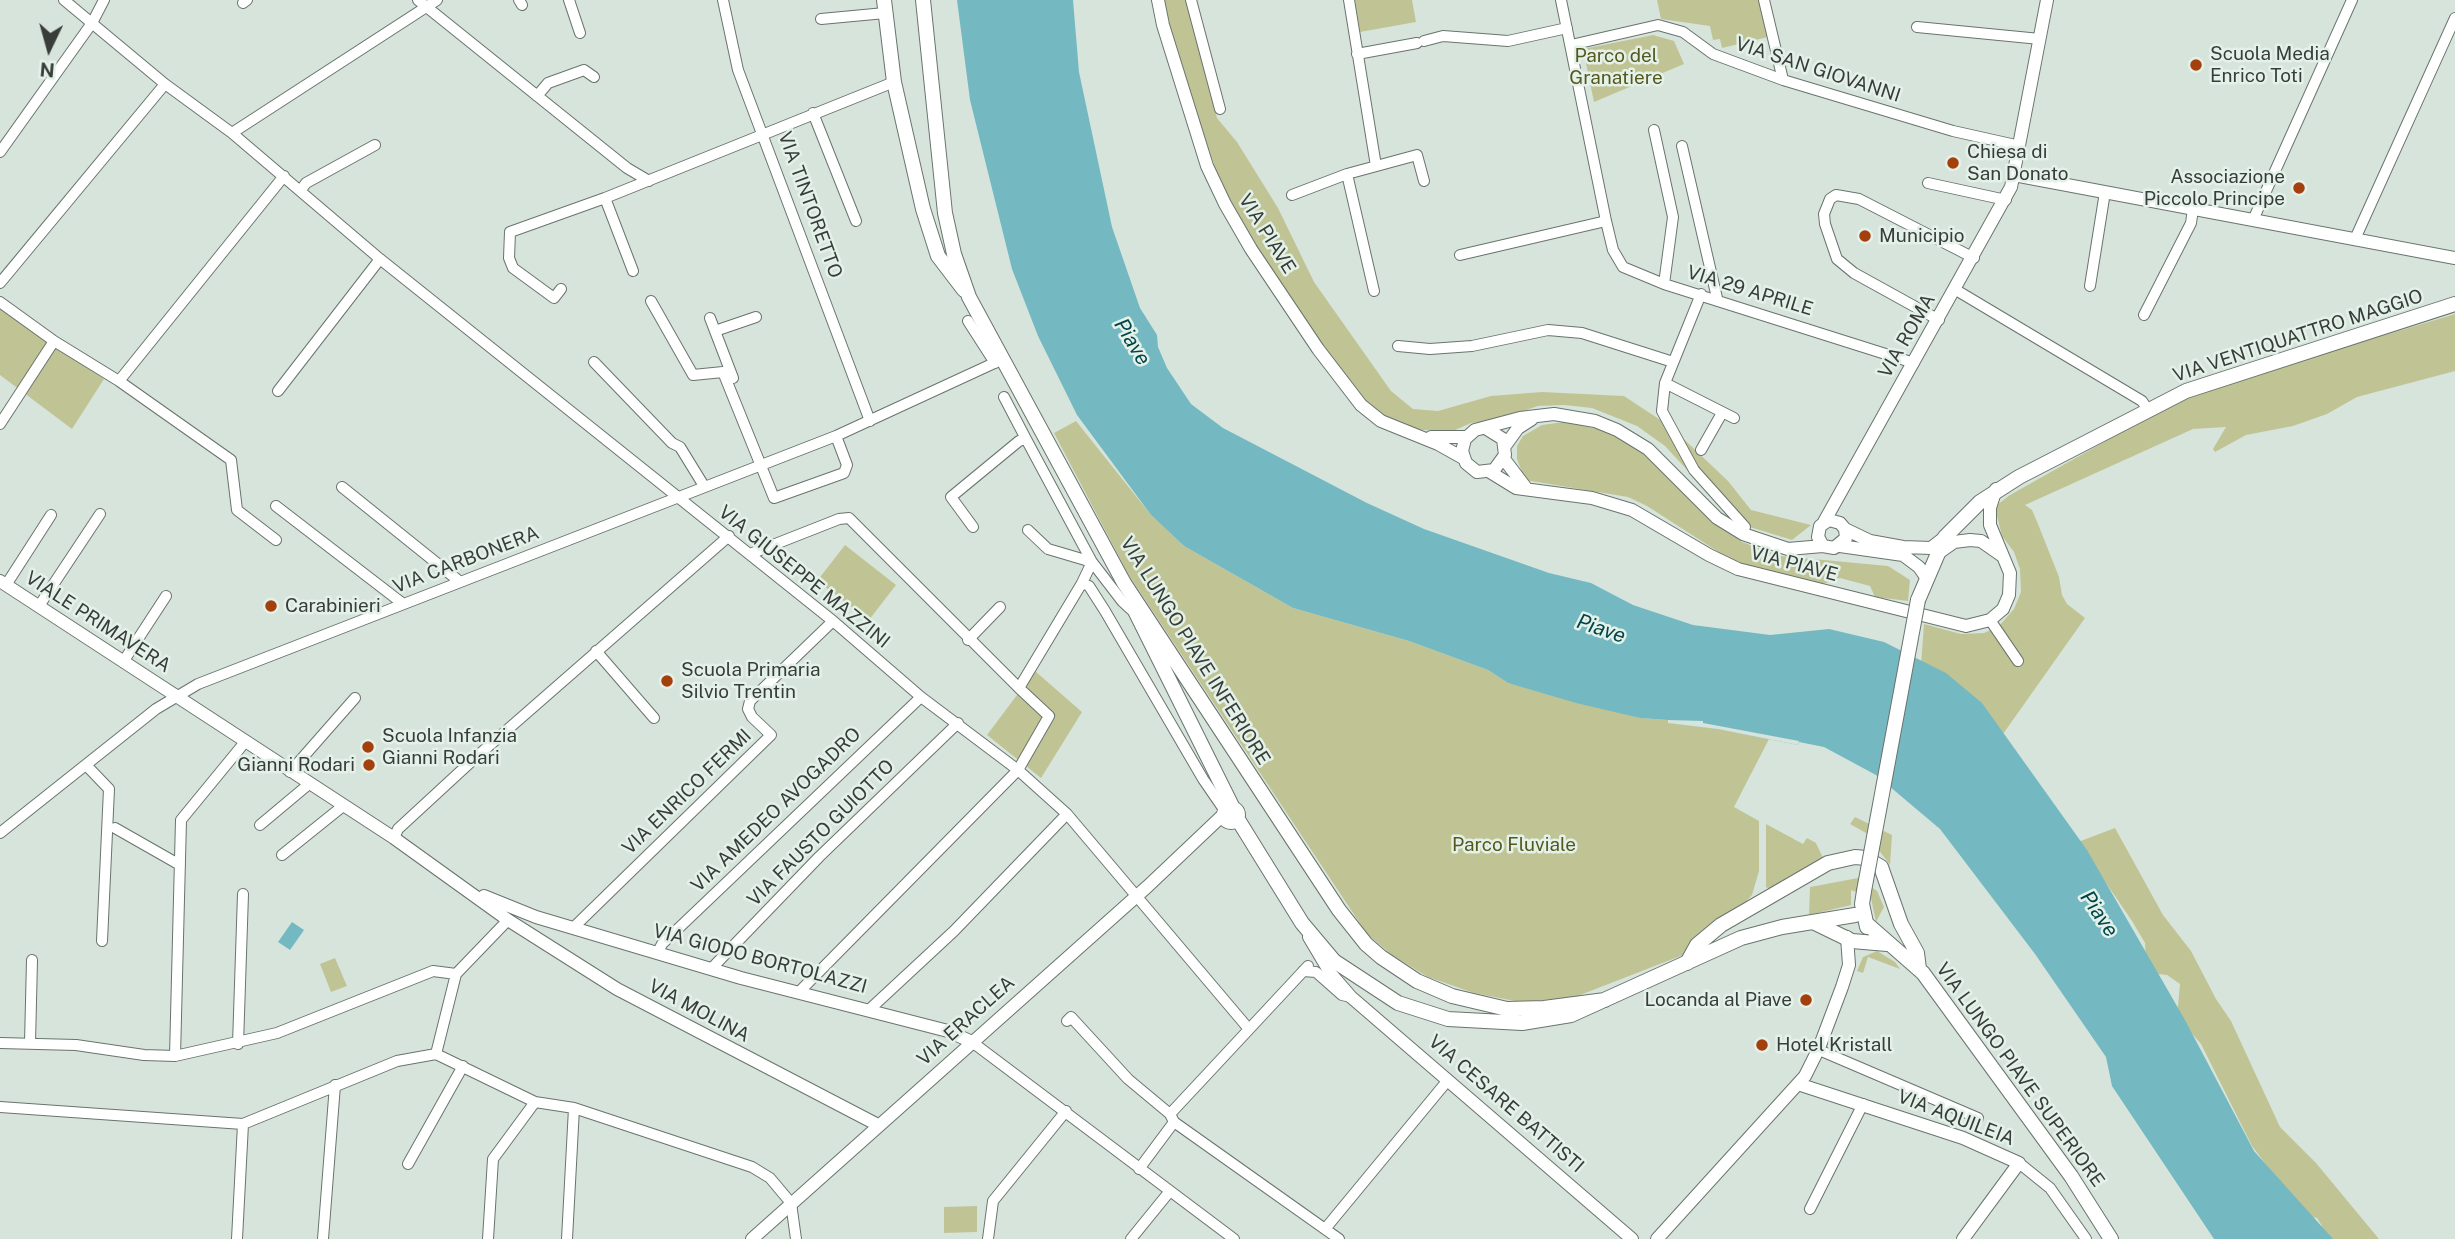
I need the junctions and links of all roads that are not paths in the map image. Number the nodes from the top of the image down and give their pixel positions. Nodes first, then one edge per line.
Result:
1 (64, 0) edge
2 (104, 0) edge
3 (437, 0) edge
4 (569, 0) edge
5 (723, 0) edge
6 (923, 0) edge
7 (1158, 0) edge
8 (1191, 0) edge
9 (1349, 0) edge
10 (1561, 0) edge
11 (1764, 0) edge
12 (2047, 0) edge
13 (2352, 0) edge
14 (422, 3) edge
15 (884, 6) edge
16 (821, 19) dead end
17 (2455, 19) edge
18 (92, 23) junction
19 (1917, 27) dead end
20 (1567, 28) junction
21 (580, 33) dead end
22 (2040, 39) junction
23 (1571, 45) junction
24 (1357, 54) junction
25 (594, 77) dead end
26 (1783, 80) junction
27 (894, 82) junction
28 (166, 84) junction
29 (537, 96) junction
30 (1220, 109) dead end
31 (813, 113) junction
32 (1654, 130) dead end
33 (232, 133) junction
34 (765, 134) junction
35 (375, 145) dead end
36 (1682, 146) dead end
37 (2020, 146) junction
38 (0, 152) edge
39 (1376, 166) junction
40 (1347, 174) junction
41 (2014, 175) junction
42 (285, 176) junction
43 (649, 181) junction
44 (1424, 181) dead end
45 (1928, 183) dead end
46 (301, 190) junction
47 (2105, 192) junction
48 (1292, 195) dead end
49 (605, 198) junction
50 (2006, 200) junction
51 (2193, 209) junction
52 (1606, 220) junction
53 (2253, 220) junction
54 (856, 221) dead end
55 (2355, 239) junction
56 (1460, 255) dead end
57 (1974, 258) junction
58 (2455, 258) edge
59 (380, 259) junction
60 (634, 271) dead end
61 (0, 283) edge
62 (1664, 284) junction
63 (2090, 286) dead end
64 (561, 289) dead end
65 (1956, 290) junction
66 (1374, 291) dead end
67 (1701, 294) junction
68 (969, 297) junction
69 (1717, 298) junction
70 (650, 301) dead end
71 (0, 302) edge
72 (2453, 306) edge
73 (2144, 315) dead end
74 (756, 317) dead end
75 (710, 318) dead end
76 (1939, 320) junction
77 (968, 321) dead end
78 (715, 331) junction
79 (54, 341) junction
80 (1398, 345) dead end
81 (999, 361) junction
82 (594, 362) dead end
83 (1672, 362) junction
84 (1914, 363) junction
85 (120, 381) junction
86 (1665, 383) junction
87 (278, 391) dead end
88 (1004, 397) dead end
89 (2148, 410) junction
90 (1722, 413) junction
91 (1539, 416) junction
92 (1734, 418) dead end
93 (870, 421) junction
94 (0, 424) edge
95 (1486, 429) junction
96 (836, 436) junction
97 (1420, 436) junction
98 (1466, 437) junction
99 (1026, 439) junction
100 (1701, 450) dead end
101 (1505, 452) junction
102 (1463, 458) junction
103 (762, 463) junction
104 (1490, 472) junction
105 (342, 486) dead end
106 (704, 486) junction
107 (1996, 489) junction
108 (1841, 490) junction
109 (1529, 491) junction
110 (675, 497) junction
111 (276, 506) dead end
112 (100, 514) dead end
113 (51, 515) dead end
114 (1821, 526) junction
115 (1843, 526) junction
116 (973, 527) dead end
117 (1745, 527) dead end
118 (1028, 530) dead end
119 (729, 536) junction
120 (1945, 537) junction
121 (276, 540) dead end
122 (1781, 546) junction
123 (1824, 546) junction
124 (1840, 546) junction
125 (750, 554) junction
126 (1936, 554) junction
127 (2004, 557) junction
128 (1092, 562) junction
129 (1926, 577) junction
130 (460, 581) junction
131 (3, 583) edge
132 (1082, 583) junction
133 (1124, 583) junction
134 (166, 596) dead end
135 (402, 603) junction
136 (39, 606) junction
137 (1000, 607) dead end
138 (1136, 614) junction
139 (833, 621) junction
140 (1990, 621) junction
141 (968, 640) junction
142 (596, 651) junction
143 (2018, 661) dead end
144 (122, 662) junction
145 (1019, 688) junction
146 (175, 695) junction
147 (921, 696) junction
148 (355, 698) dead end
149 (654, 718) dead end
150 (958, 723) junction
151 (245, 742) junction
152 (86, 765) junction
153 (1018, 770) junction
154 (290, 772) junction
155 (309, 784) junction
156 (343, 806) junction
157 (1067, 814) junction
158 (1229, 815) junction
159 (260, 825) dead end
160 (115, 828) dead end
161 (0, 833) edge
162 (394, 838) junction
163 (282, 855) dead end
164 (180, 865) junction
165 (471, 891) junction
166 (243, 894) dead end
167 (1137, 895) junction
168 (1860, 903) junction
169 (536, 917) junction
170 (508, 920) junction
171 (1813, 922) junction
172 (1302, 923) junction
173 (1867, 924) junction
174 (574, 927) junction
175 (1847, 937) junction
176 (102, 941) dead end
177 (1863, 942) junction
178 (1886, 944) junction
179 (658, 952) junction
180 (32, 960) dead end
181 (1334, 961) junction
182 (1914, 961) junction
183 (1687, 963) junction
184 (1849, 965) junction
185 (711, 969) junction
186 (456, 974) junction
187 (799, 992) junction
188 (1353, 998) junction
189 (1605, 1000) junction
190 (870, 1009) junction
191 (1067, 1021) dead end
192 (1248, 1028) junction
193 (972, 1042) junction
194 (30, 1043) junction
195 (0, 1044) edge
196 (238, 1044) junction
197 (1819, 1050) junction
198 (436, 1054) junction
199 (174, 1056) junction
200 (463, 1066) junction
201 (1448, 1080) junction
202 (1798, 1084) junction
203 (335, 1085) junction
204 (535, 1102) junction
205 (1863, 1104) junction
206 (0, 1107) edge
207 (574, 1108) junction
208 (1066, 1111) junction
209 (1172, 1118) junction
210 (1978, 1118) dead end
211 (243, 1124) junction
212 (878, 1125) junction
213 (2014, 1160) junction
214 (408, 1164) dead end
215 (1139, 1169) junction
216 (1170, 1191) junction
217 (791, 1203) junction
218 (1810, 1209) dead end
219 (1325, 1230) junction
220 (237, 1239) edge
221 (323, 1239) edge
222 (488, 1239) edge
223 (567, 1239) edge
224 (752, 1239) edge
225 (796, 1239) edge
226 (988, 1239) edge
227 (1131, 1239) edge
228 (1234, 1239) edge
229 (1339, 1239) edge
230 (1632, 1239) edge
231 (1657, 1239) edge
232 (1963, 1239) edge
233 (2086, 1239) edge
234 (2111, 1239) edge

1 - 18 street, VIA GIUSEPPE MAZZINI
2 - 18 street
3 - 14 street
4 - 21 street
5 - 34 street, VIA TINTORETTO
6 - 68 main road, VIA LUNGO PIAVE INFERIORE
7 - 97 street, VIA PIAVE
8 - 30 street
9 - 24 street
10 - 20 street, VIA 29 APRILE
11 - 26 street
12 - 22 street, VIA ROMA
13 - 53 street
14 - 29 street
14 - 33 street
15 - 16 street
15 - 27 main road
17 - 55 street
18 - 28 street, VIA GIUSEPPE MAZZINI
18 - 38 street
19 - 22 street
20 - 23 street, VIA 29 APRILE
20 - 24 street
22 - 37 street, VIA ROMA
23 - 26 street, VIA SAN GIOVANNI
23 - 52 street, VIA 29 APRILE
24 - 39 street
25 - 29 street
26 - 37 street, VIA SAN GIOVANNI
27 - 31 street
27 - 68 main road
28 - 33 street, VIA GIUSEPPE MAZZINI
28 - 61 street
29 - 43 street
31 - 34 street
31 - 54 street
32 - 62 street
33 - 42 street, VIA GIUSEPPE MAZZINI
34 - 43 street
34 - 93 street, VIA TINTORETTO
35 - 46 street
36 - 69 street
37 - 41 street, VIA ROMA
39 - 40 street
39 - 44 street
40 - 48 street
40 - 66 street
41 - 47 street
41 - 50 street, VIA ROMA
42 - 46 street, VIA GIUSEPPE MAZZINI
42 - 85 street
43 - 49 street
45 - 50 street
46 - 59 street, VIA GIUSEPPE MAZZINI
47 - 51 street
47 - 63 street
49 - 60 street
49 - 64 street
50 - 57 street, VIA ROMA
51 - 53 street
51 - 73 street
52 - 56 street
52 - 62 street, VIA 29 APRILE
53 - 55 street
55 - 58 street
57 - 65 street, VIA ROMA
57 - 76 street
59 - 87 street
59 - 110 street, VIA GIUSEPPE MAZZINI
62 - 67 street, VIA 29 APRILE
65 - 76 street, VIA ROMA
65 - 89 street
67 - 69 street, VIA 29 APRILE
67 - 83 street
68 - 81 main road, VIA LUNGO PIAVE INFERIORE
69 - 84 street, VIA 29 APRILE
70 - 103 street
71 - 79 street
72 - 89 main road, VIA VENTIQUATTRO MAGGIO
74 - 78 street
75 - 78 street
76 - 84 street, VIA ROMA
77 - 81 street
78 - 103 street
79 - 85 street
79 - 94 street
80 - 83 street
81 - 93 street, VIA CARBONERA
81 - 133 main road, VIA LUNGO PIAVE INFERIORE
82 - 106 street
83 - 86 street
84 - 108 street, VIA ROMA
85 - 121 street
86 - 90 street
86 - 117 street
88 - 99 street
89 - 107 main road, VIA VENTIQUATTRO MAGGIO
90 - 92 street
90 - 100 street
91 - 95 street, VIA PIAVE
91 - 101 street
91 - 122 street, VIA PIAVE
93 - 96 street, VIA CARBONERA
95 - 98 street
95 - 101 street
96 - 103 street, VIA CARBONERA
96 - 103 street
97 - 98 street, VIA PIAVE
97 - 102 street, VIA PIAVE
98 - 102 street
99 - 116 street
99 - 128 street
101 - 104 street
101 - 109 street
102 - 104 street
103 - 106 street, VIA CARBONERA
104 - 109 street, VIA PIAVE
105 - 130 street
106 - 110 street, VIA CARBONERA
107 - 120 main road, VIA VENTIQUATTRO MAGGIO
107 - 127 street
108 - 114 street, VIA ROMA
108 - 115 street, VIA ROMA
109 - 140 street, VIA PIAVE
110 - 119 street, VIA GIUSEPPE MAZZINI
110 - 130 street, VIA CARBONERA
111 - 135 street
112 - 136 street
113 - 131 street
114 - 115 street
114 - 122 street, VIA PIAVE
114 - 123 street
115 - 120 street
115 - 124 street
118 - 128 street
119 - 125 street, VIA GIUSEPPE MAZZINI
119 - 142 street
120 - 126 main road, VIA VENTIQUATTRO MAGGIO
122 - 123 street, VIA PIAVE
123 - 124 street
124 - 129 street, VIA PIAVE
125 - 139 street, VIA GIUSEPPE MAZZINI
125 - 141 street
126 - 127 street
126 - 129 main road, VIA VENTIQUATTRO MAGGIO
127 - 140 street
128 - 132 street
128 - 138 street
129 - 168 main road, VIA VENTIQUATTRO MAGGIO, bridge
130 - 135 street, VIA CARBONERA
131 - 136 street, VIALE PRIMAVERA
132 - 145 street
132 - 158 street
133 - 138 main road
133 - 189 main road, VIA LUNGO PIAVE INFERIORE
134 - 144 street
135 - 146 street, VIA CARBONERA
136 - 144 street, VIALE PRIMAVERA
137 - 141 street
138 - 158 main road
139 - 147 street, VIA GIUSEPPE MAZZINI
139 - 174 street, VIA ENRICO FERMI
140 - 143 street
141 - 145 street
142 - 149 street
142 - 162 street
144 - 146 street, VIALE PRIMAVERA
145 - 153 street
146 - 151 street, VIA GIODO BORTOLAZZI
146 - 152 street, VIA CARBONERA
147 - 150 street, VIA GIUSEPPE MAZZINI
147 - 179 street, VIA AMEDEO AVOGADRO
148 - 154 street
150 - 153 street, VIA GIUSEPPE MAZZINI
150 - 185 street, VIA FAUSTO GUIOTTO
151 - 154 street, VIA GIODO BORTOLAZZI
151 - 164 street
152 - 161 street, VIA CARBONERA
152 - 176 street
153 - 157 street, VIA GIUSEPPE MAZZINI
153 - 187 street
154 - 155 street, VIA GIODO BORTOLAZZI
155 - 156 street, VIA GIODO BORTOLAZZI
155 - 159 street
156 - 162 street, VIA GIODO BORTOLAZZI
156 - 163 street
157 - 167 street, VIA GIUSEPPE MAZZINI
157 - 190 street
158 - 167 street, VIA ERACLEA
158 - 172 main road, VIA CESARE BATTISTI
160 - 164 street
162 - 165 street, VIA GIODO BORTOLAZZI
164 - 199 street
165 - 169 street, VIA GIODO BORTOLAZZI
165 - 170 street, VIA GIODO BORTOLAZZI
166 - 196 street
167 - 192 street, VIA GIUSEPPE MAZZINI
167 - 193 street, VIA ERACLEA
168 - 171 main road, VIA LUNGO PIAVE INFERIORE
168 - 173 main road
168 - 175 main road, VIA VENTIQUATTRO MAGGIO
169 - 170 street, VIA GIODO BORTOLAZZI
169 - 174 street, VIA GIODO BORTOLAZZI
170 - 186 street
170 - 212 street, VIA MOLINA
171 - 175 main road
171 - 183 main road, VIA LUNGO PIAVE INFERIORE
172 - 181 main road, VIA LUNGO PIAVE INFERIORE
172 - 188 street, VIA CESARE BATTISTI
173 - 177 main road
173 - 178 main road, VIA LUNGO PIAVE SUPERIORE
174 - 179 street, VIA GIODO BORTOLAZZI
175 - 177 main road
175 - 184 street
177 - 178 main road
177 - 184 street
178 - 182 main road, VIA LUNGO PIAVE SUPERIORE
179 - 185 street, VIA GIODO BORTOLAZZI
180 - 194 street
181 - 188 street, VIA CESARE BATTISTI
181 - 189 main road, VIA LUNGO PIAVE INFERIORE
182 - 183 main road
182 - 234 main road, VIA LUNGO PIAVE SUPERIORE
183 - 189 main road, VIA LUNGO PIAVE INFERIORE
184 - 197 street
185 - 187 street, VIA GIODO BORTOLAZZI
186 - 196 street
186 - 198 street
187 - 190 street, VIA GIODO BORTOLAZZI
188 - 192 street, VIA CESARE BATTISTI
188 - 201 street, VIA CESARE BATTISTI
190 - 193 street, VIA GIODO BORTOLAZZI
191 - 209 street
192 - 209 street
193 - 208 street
193 - 212 street, VIA ERACLEA
194 - 195 street
194 - 199 street
196 - 199 street
197 - 202 street
197 - 210 street
198 - 200 street
198 - 203 street
200 - 204 street
200 - 214 street
201 - 219 street
201 - 230 street, VIA CESARE BATTISTI
202 - 205 street, VIA AQUILEIA
202 - 231 street
203 - 211 street
203 - 221 street
204 - 207 street
204 - 222 street
205 - 213 street, VIA AQUILEIA
205 - 218 street
206 - 211 street
207 - 217 street
207 - 223 street
208 - 215 street
208 - 226 street
209 - 215 street
209 - 219 street
211 - 220 street
212 - 217 street, VIA ERACLEA
213 - 232 street
213 - 233 street, VIA AQUILEIA
215 - 216 street
216 - 227 street
216 - 228 street
217 - 224 street, VIA ERACLEA
217 - 225 street
219 - 229 street

